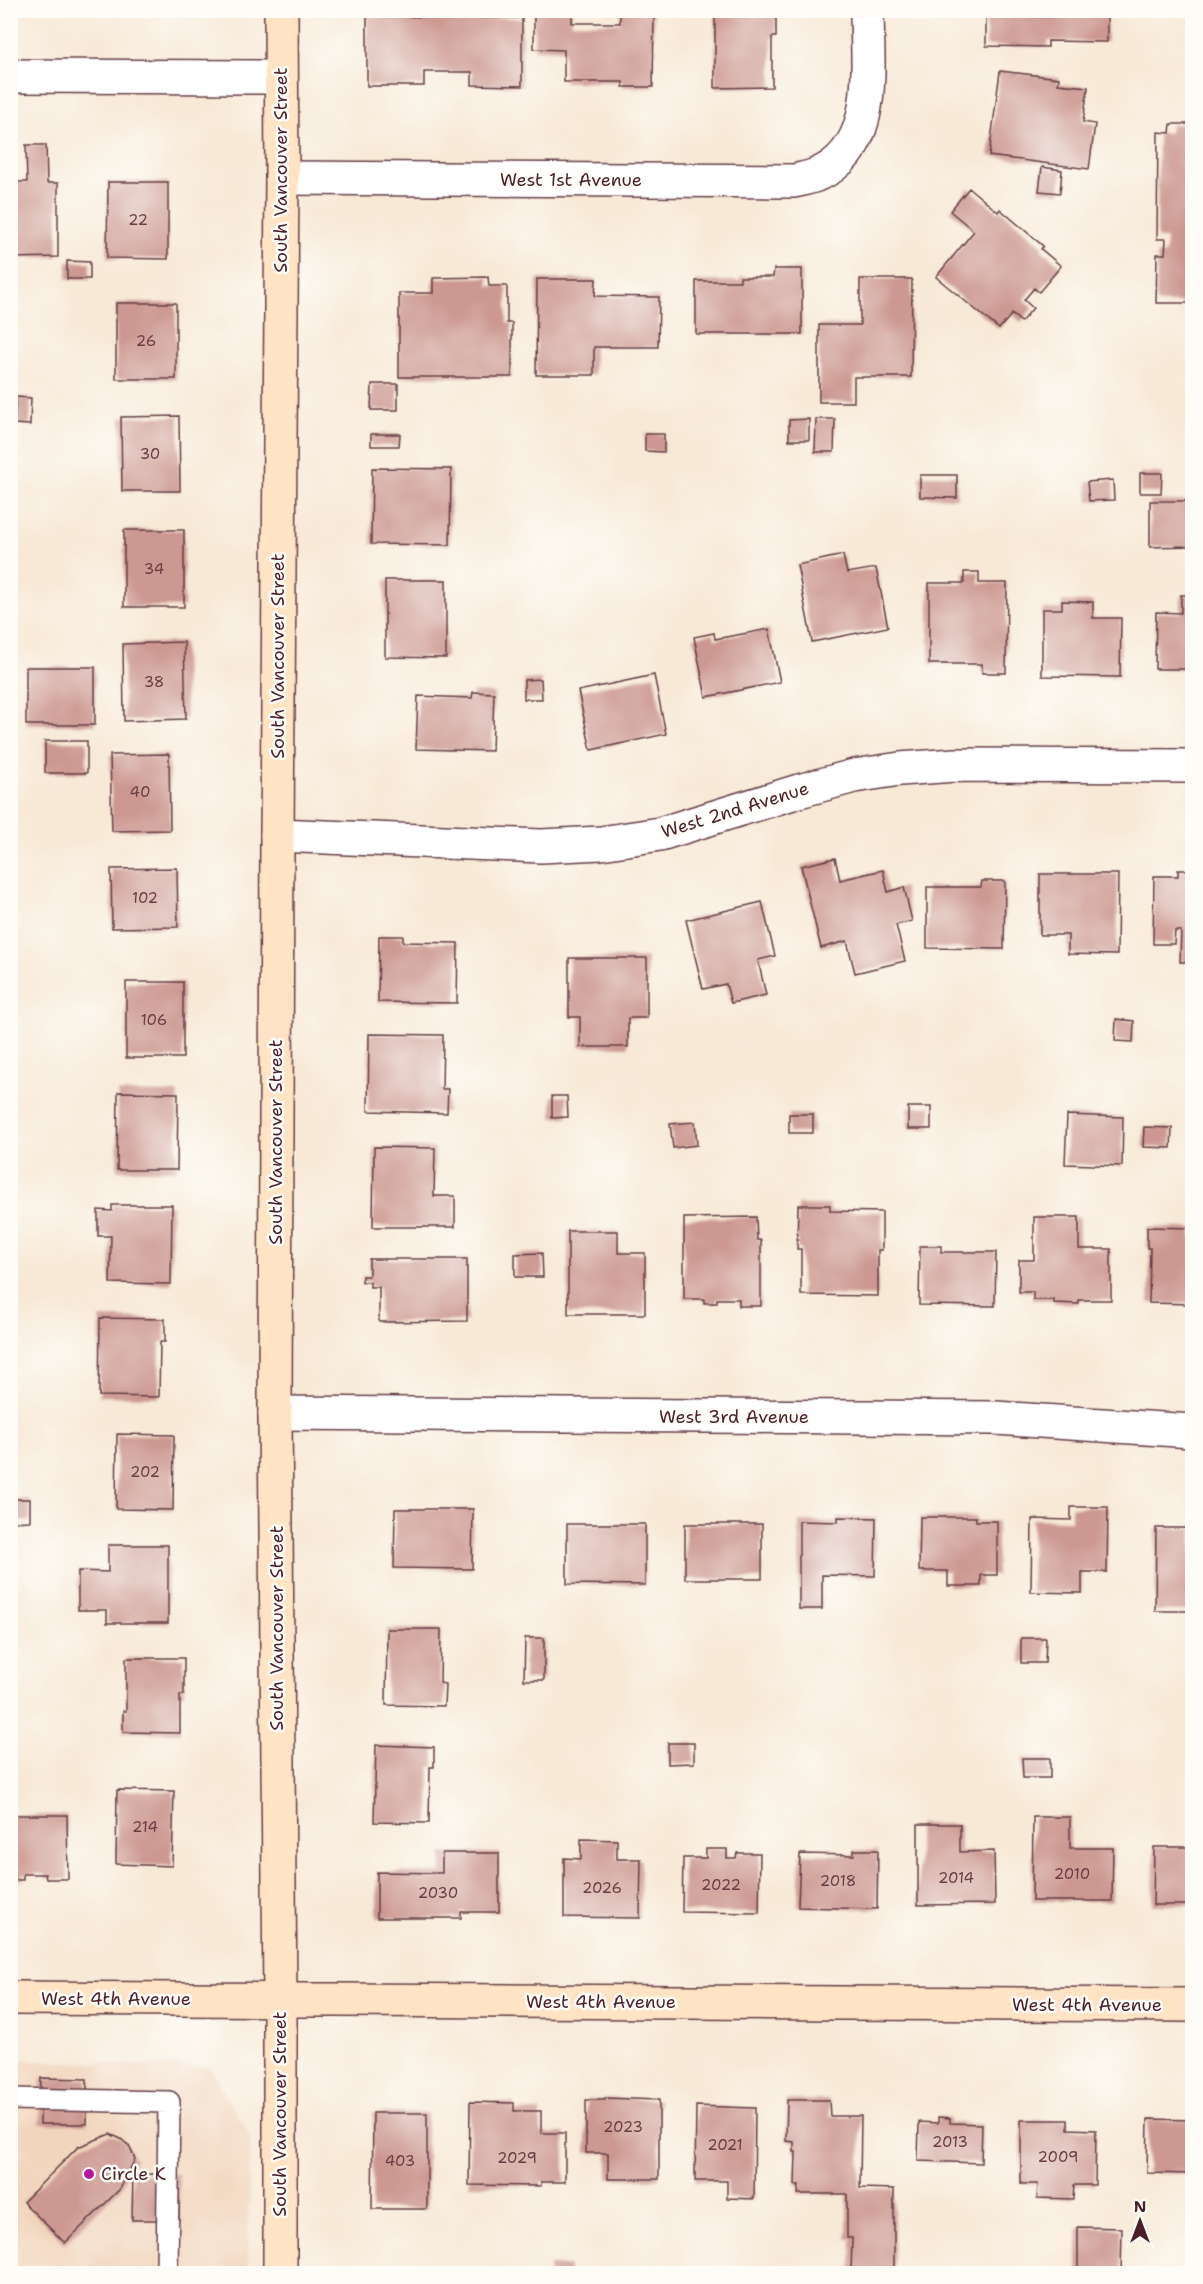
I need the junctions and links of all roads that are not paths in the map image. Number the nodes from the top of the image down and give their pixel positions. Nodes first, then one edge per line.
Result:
1 (280, 10) edge
2 (867, 10) edge
3 (10, 76) edge
4 (280, 77) junction
5 (282, 178) junction
6 (1192, 766) edge
7 (277, 835) junction
8 (275, 1413) junction
9 (1192, 1431) edge
10 (10, 1998) edge
11 (280, 2000) junction
12 (1192, 2005) edge
13 (10, 2099) edge
14 (167, 2274) edge
15 (280, 2274) edge

1 - 4 street, South Vancouver Street
2 - 5 street, West 1st Avenue
3 - 4 street
4 - 5 street, South Vancouver Street
5 - 7 street, South Vancouver Street
6 - 7 street, West 2nd Avenue
7 - 8 street, South Vancouver Street
8 - 9 street, West 3rd Avenue
8 - 11 street, South Vancouver Street
10 - 11 street, West 4th Avenue
11 - 12 street, West 4th Avenue
11 - 15 street, South Vancouver Street
13 - 14 lane

